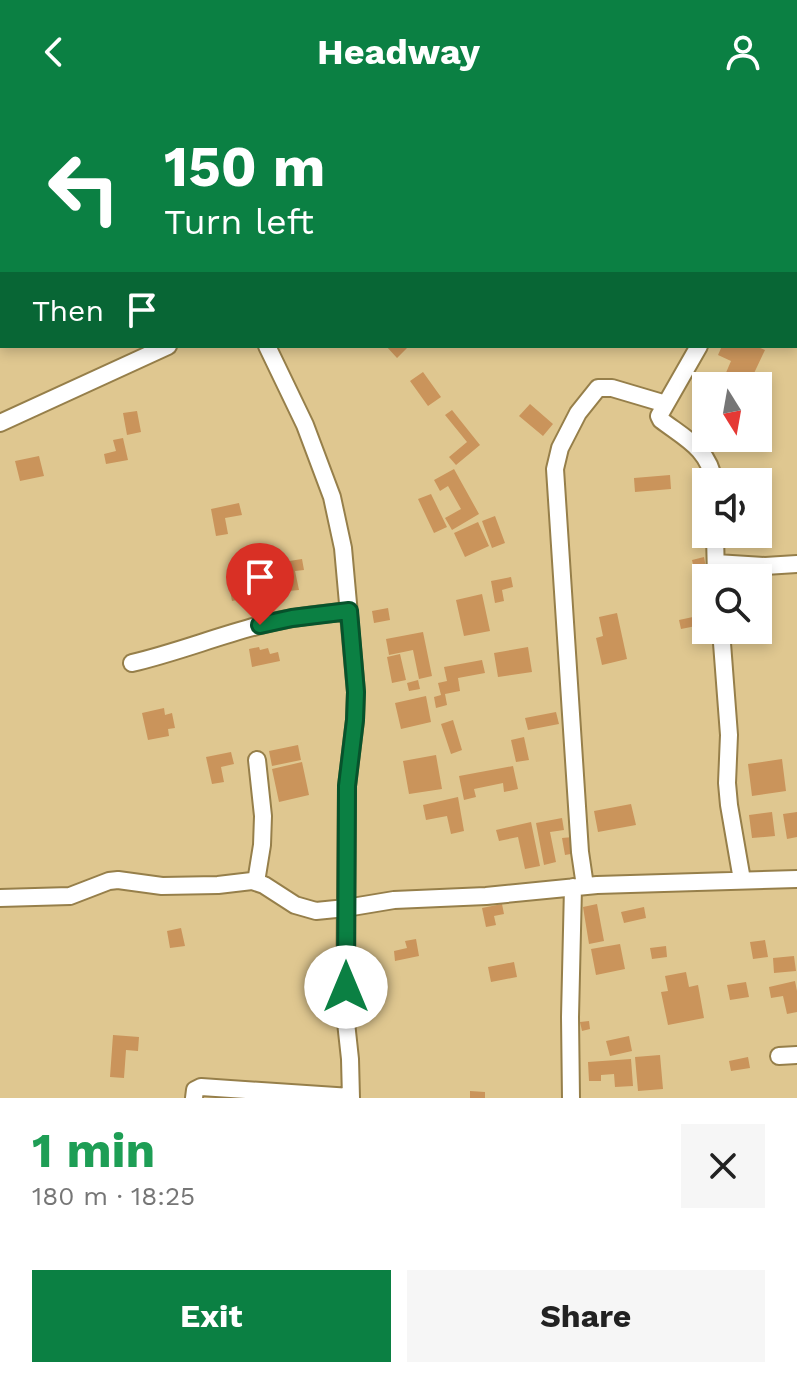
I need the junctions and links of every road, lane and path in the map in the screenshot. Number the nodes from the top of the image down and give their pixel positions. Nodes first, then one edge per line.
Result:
1 (164, 348) edge
2 (268, 348) edge
3 (698, 348) edge
4 (666, 404) junction
5 (1, 421) edge
6 (711, 468) edge
7 (797, 564) edge
8 (772, 566) edge
9 (349, 611) junction
10 (722, 644) edge
11 (132, 663) dead end
12 (257, 760) dead end
13 (797, 879) edge
14 (742, 880) junction
15 (256, 882) junction
16 (579, 887) junction
17 (0, 898) edge
18 (346, 908) junction
19 (797, 1055) edge
20 (779, 1056) dead end
21 (194, 1098) edge
22 (351, 1098) edge
23 (571, 1098) edge

1 - 5 street
2 - 9 street
3 - 4 street
4 - 6 street
4 - 16 street
7 - 8 street
9 - 11 street
9 - 18 street
10 - 14 street
12 - 15 street
13 - 14 street
14 - 16 street
15 - 17 street
15 - 18 street
16 - 18 street
16 - 23 street
18 - 22 street
19 - 20 street
21 - 22 street

